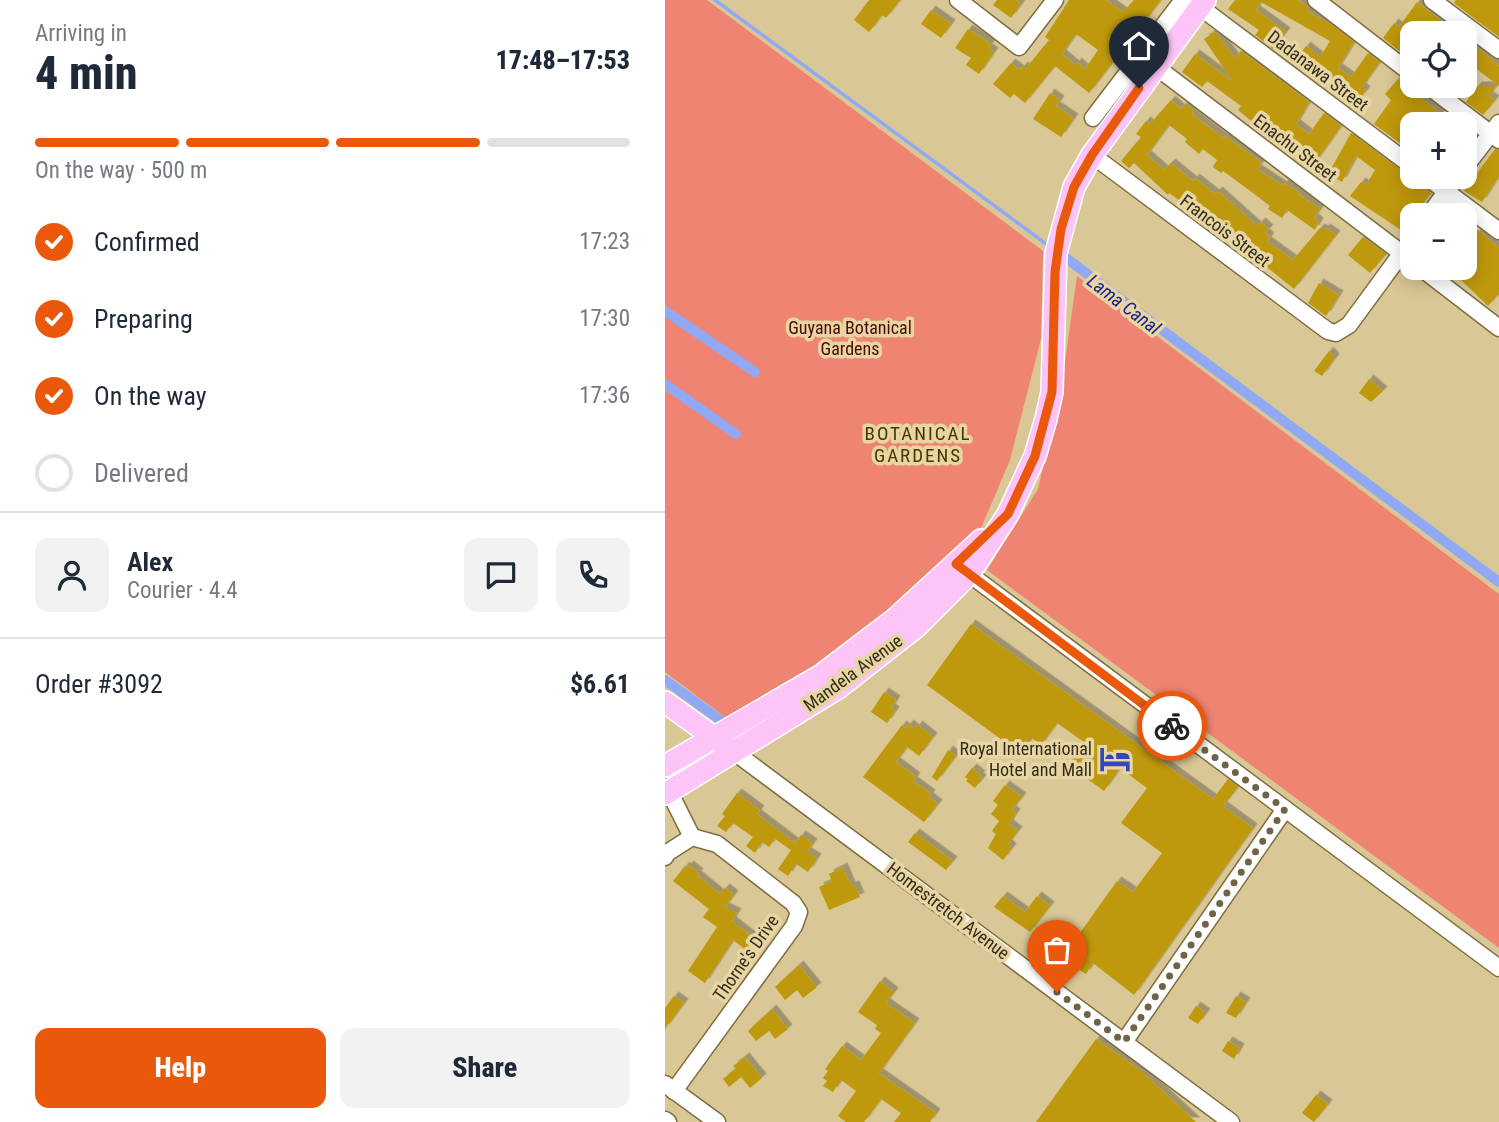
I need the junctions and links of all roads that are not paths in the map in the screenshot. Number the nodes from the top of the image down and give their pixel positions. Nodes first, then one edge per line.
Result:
1 (958, 0) edge
2 (1055, 0) edge
3 (1316, 0) edge
4 (1432, 0) edge
5 (1196, 2) edge
6 (1499, 50) edge
7 (1400, 65) edge
8 (1155, 66) junction
9 (1446, 98) edge
10 (1093, 118) dead end
11 (1496, 132) edge
12 (1477, 153) edge
13 (1092, 155) junction
14 (1400, 157) edge
15 (1443, 189) edge
16 (1446, 191) junction
17 (1438, 203) edge
18 (1499, 231) edge
19 (1400, 252) edge
20 (1400, 265) edge
21 (1437, 280) edge
22 (1499, 328) edge
23 (962, 569) junction
24 (665, 702) edge
25 (716, 738) junction
26 (733, 751) junction
27 (665, 766) edge
28 (667, 792) edge
29 (1285, 809) junction
30 (692, 837) junction
31 (665, 857) edge
32 (1499, 968) edge
33 (1124, 1042) junction
34 (670, 1088) edge
35 (717, 1122) edge
36 (1231, 1122) edge

1 - 2 street
3 - 7 street
4 - 6 street
5 - 8 main road, Mandela Avenue
5 - 10 street
5 - 14 street, Dadanawa Street
8 - 13 main road, Mandela Avenue
8 - 19 street, Enachu Street
9 - 11 street
11 - 12 street
13 - 20 street, Francois Street
13 - 23 main road, Mandela Avenue
15 - 16 street
16 - 17 street
16 - 18 street
21 - 22 street
23 - 25 main road, Mandela Avenue
23 - 26 main road, Mandela Avenue
23 - 29 street
24 - 25 main road
25 - 26 main road
25 - 27 main road, Mandela Avenue
26 - 28 main road, Mandela Avenue
26 - 33 street, Homestretch Avenue
28 - 30 street
29 - 32 street
29 - 33 street
30 - 31 street
30 - 34 street, Thorne's Drive
33 - 36 street, Homestretch Avenue
34 - 35 street

